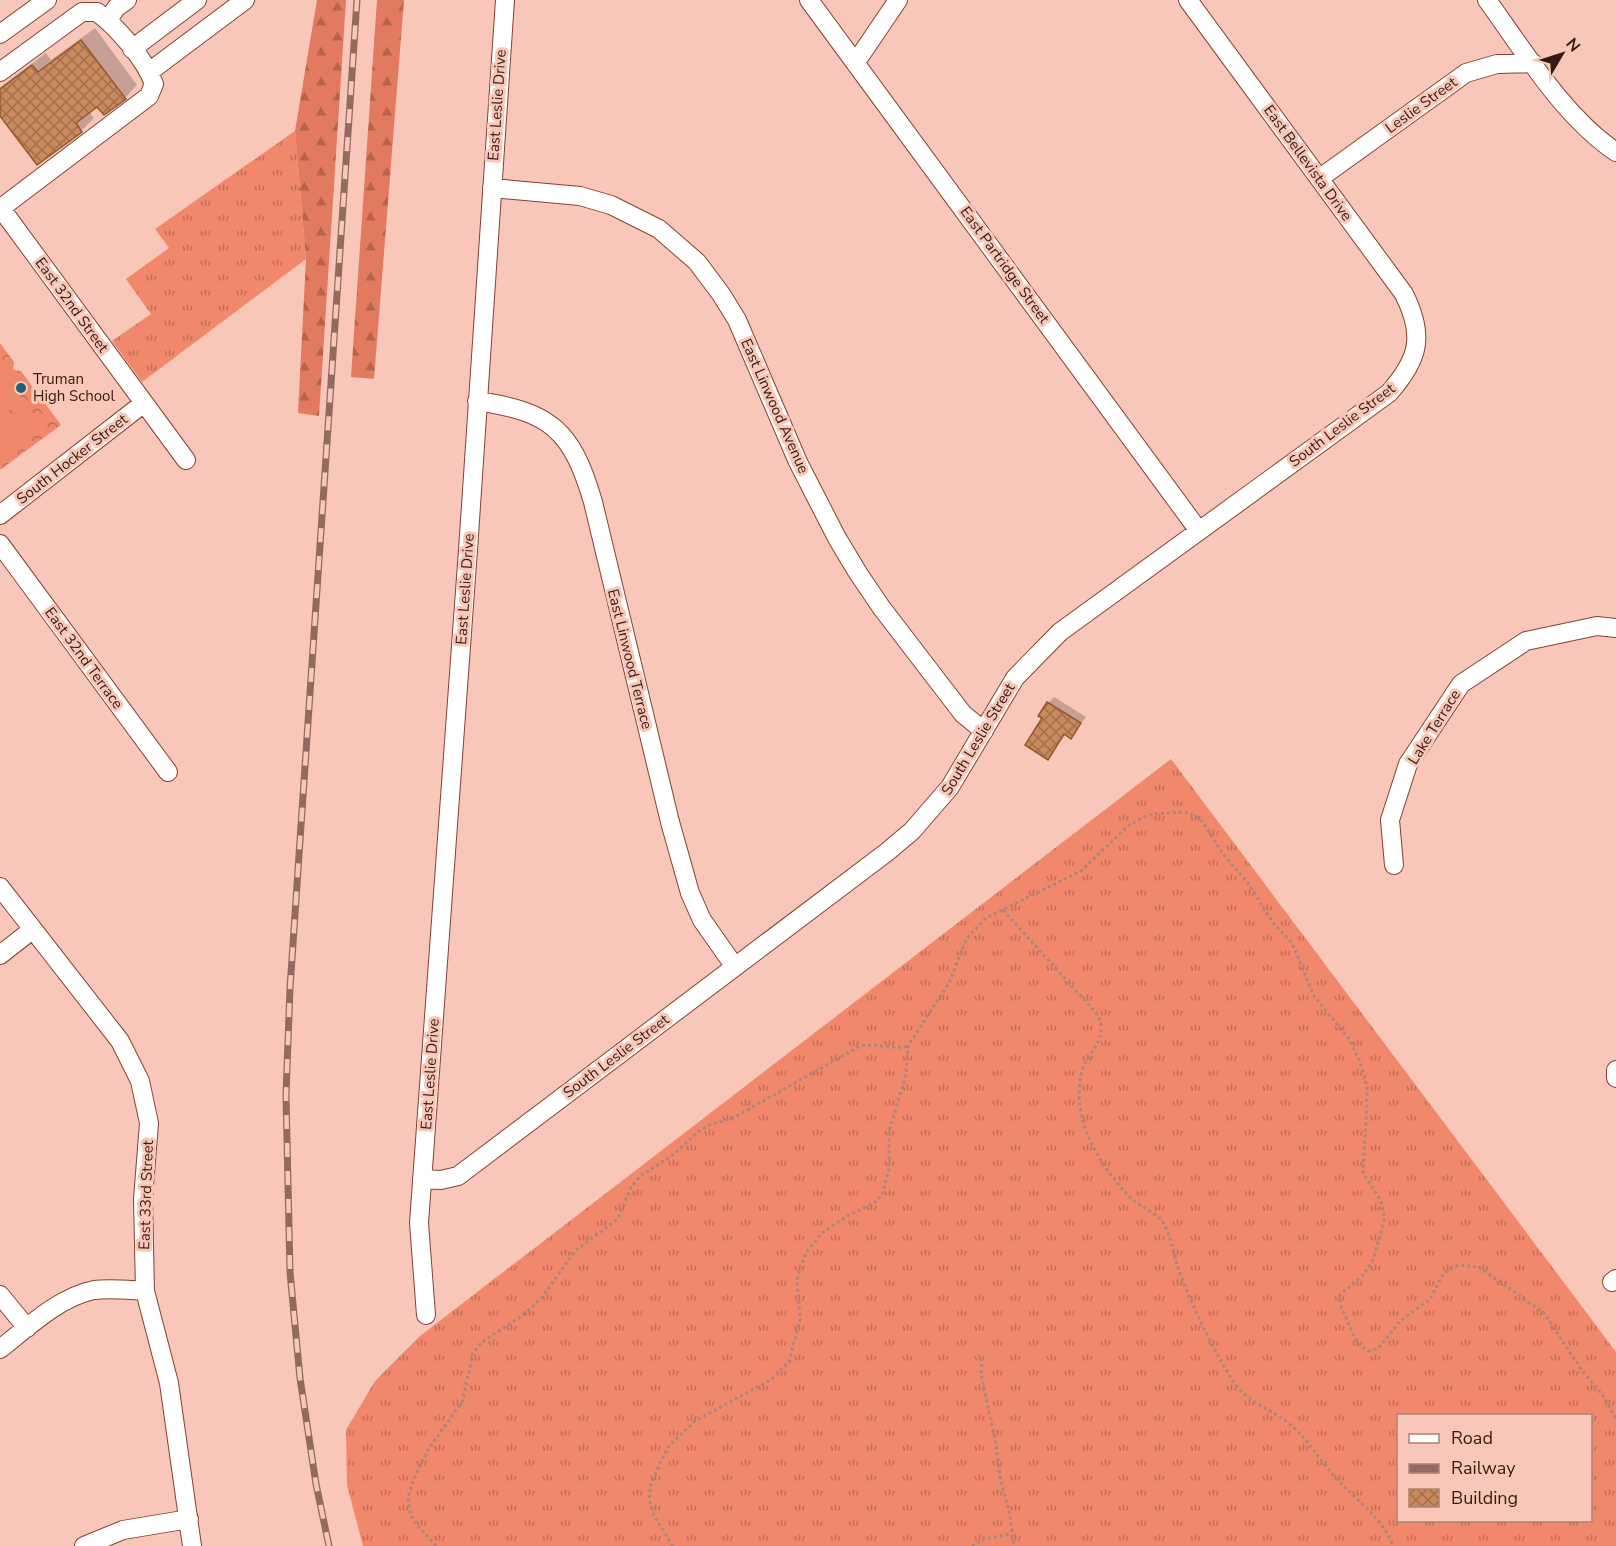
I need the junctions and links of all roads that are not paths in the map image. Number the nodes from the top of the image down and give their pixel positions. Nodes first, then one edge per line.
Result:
1 (47, 0) edge
2 (127, 0) edge
3 (197, 0) edge
4 (245, 0) edge
5 (505, 0) edge
6 (809, 0) edge
7 (898, 0) edge
8 (1188, 0) edge
9 (1486, 0) edge
10 (102, 16) junction
11 (0, 34) edge
12 (132, 49) junction
13 (856, 62) junction
14 (1533, 63) junction
15 (0, 72) edge
16 (152, 78) junction
17 (1616, 152) edge
18 (1320, 178) junction
19 (492, 188) junction
20 (0, 207) edge
21 (1417, 331) joint
22 (477, 401) junction
23 (144, 403) junction
24 (186, 460) dead end
25 (0, 515) edge
26 (1199, 531) junction
27 (0, 544) edge
28 (1616, 628) edge
29 (984, 731) junction
30 (168, 772) dead end
31 (1394, 865) dead end
32 (0, 887) edge
33 (32, 930) junction
34 (0, 955) edge
35 (735, 967) junction
36 (1616, 1070) edge
37 (1616, 1078) edge
38 (422, 1179) junction
39 (145, 1291) junction
40 (0, 1295) edge
41 (426, 1315) dead end
42 (27, 1328) junction
43 (0, 1349) edge
44 (189, 1519) junction
45 (84, 1546) edge
46 (192, 1546) edge

1 - 11 street
2 - 10 street
3 - 12 street
4 - 16 street
5 - 19 street, East Leslie Drive
6 - 13 street, East Partridge Street
7 - 13 street
8 - 18 street, East Bellevista Drive
9 - 14 street
10 - 12 street
10 - 15 street
12 - 16 street
13 - 26 street, East Partridge Street
14 - 17 street
14 - 18 street, Leslie Street
16 - 20 street
18 - 21 street, East Bellevista Drive
19 - 22 street, East Leslie Drive
19 - 29 street, East Linwood Avenue
20 - 23 street, East 32nd Street
21 - 26 street, South Leslie Street
22 - 35 street, East Linwood Terrace
22 - 38 street, East Leslie Drive
23 - 24 street, East 32nd Street
23 - 25 street, South Hocker Street
26 - 29 street, South Leslie Street
27 - 30 street, East 32nd Terrace
28 - 31 street, Lake Terrace
29 - 35 street, South Leslie Street
32 - 33 street, East 33rd Street
33 - 34 street
33 - 39 street, East 33rd Street
35 - 38 street, South Leslie Street
36 - 37 street
38 - 41 street, East Leslie Drive
39 - 42 street
39 - 44 street, East 33rd Street
40 - 42 street
42 - 43 street
44 - 45 street
44 - 46 street, East 33rd Street

